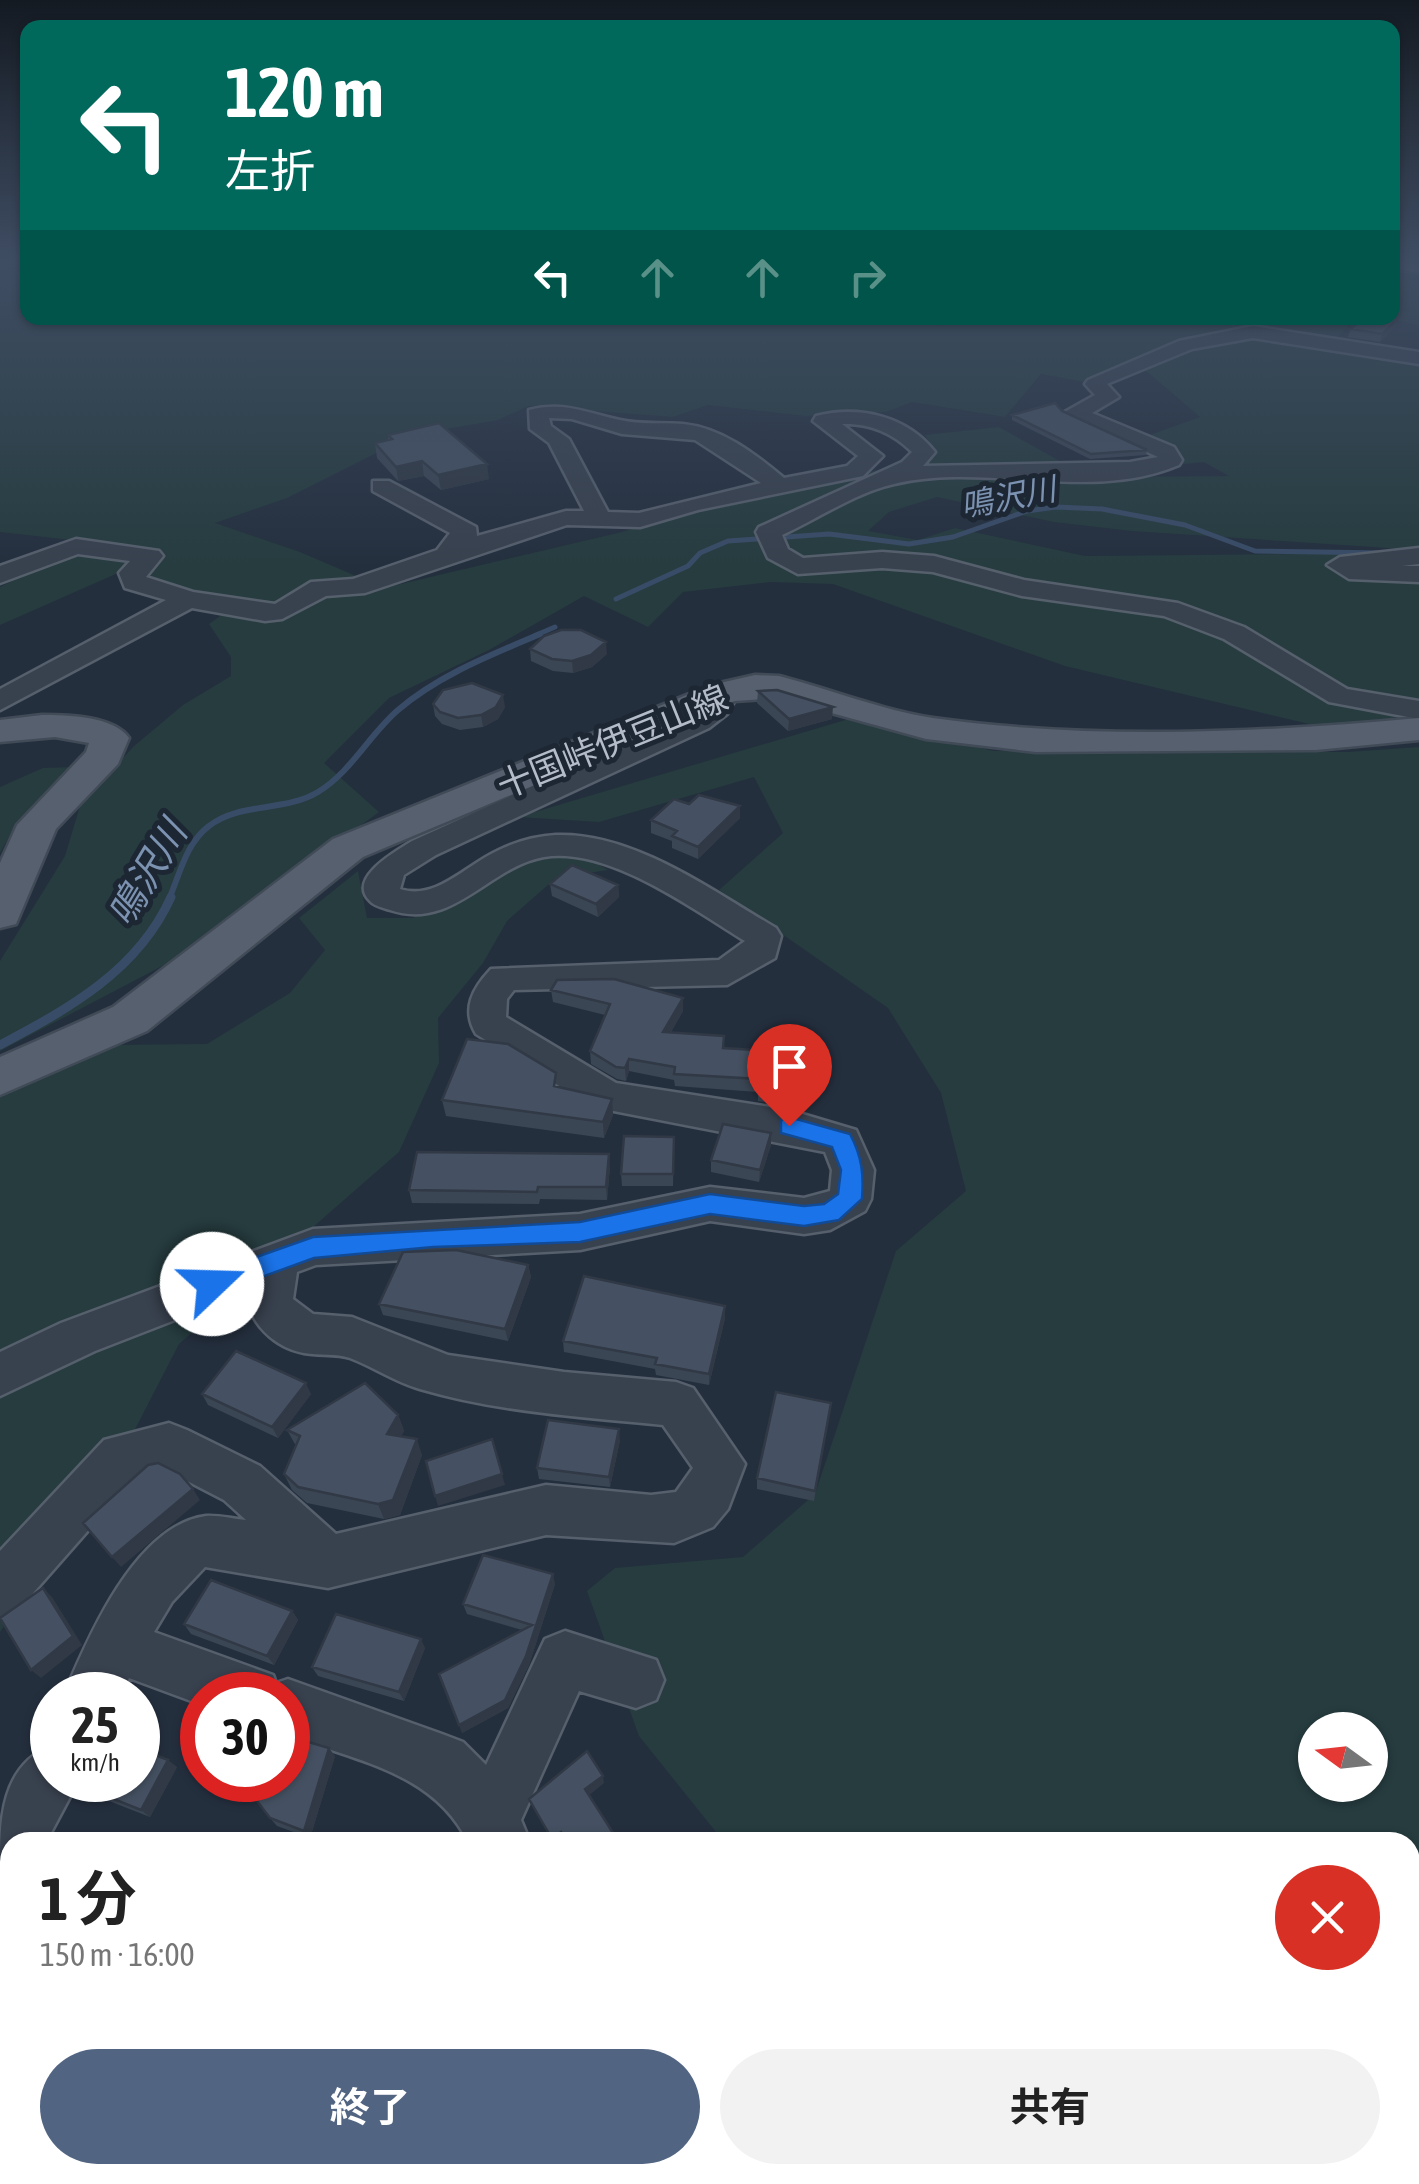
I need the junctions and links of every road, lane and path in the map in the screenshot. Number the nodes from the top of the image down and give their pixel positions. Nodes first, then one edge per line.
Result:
1 (1138, 364) edge
2 (888, 478) junction
3 (381, 486) dead end
4 (780, 486) junction
5 (495, 510) dead end
6 (600, 519) junction
7 (494, 538) junction
8 (452, 553) junction
9 (1419, 556) edge
10 (1419, 574) edge
11 (0, 575) edge
12 (188, 599) junction
13 (724, 693) junction
14 (0, 700) edge
15 (1419, 710) edge
16 (1419, 729) edge
17 (0, 731) edge
18 (0, 914) edge
19 (0, 1076) edge
20 (280, 1258) junction
21 (0, 1375) edge
22 (328, 1562) junction
23 (0, 1590) edge
24 (116, 1646) junction
25 (103, 1672) edge
26 (189, 1672) edge
27 (636, 1680) dead end
28 (310, 1715) edge
29 (36, 1802) edge
30 (19, 1832) edge
31 (495, 1832) edge

1 - 2 street
2 - 4 street
2 - 15 street
3 - 8 street
4 - 6 street
4 - 6 street
5 - 7 street
6 - 7 street
7 - 8 street
8 - 12 street
9 - 10 street
11 - 12 street
12 - 14 street
13 - 16 main road, 十国峠伊豆山線
13 - 19 main road, 十国峠伊豆山線
13 - 20 street
17 - 18 main road
20 - 21 street
20 - 22 street
22 - 23 street
22 - 24 street
24 - 25 street
24 - 26 street
27 - 31 street
28 - 31 street
29 - 30 street

